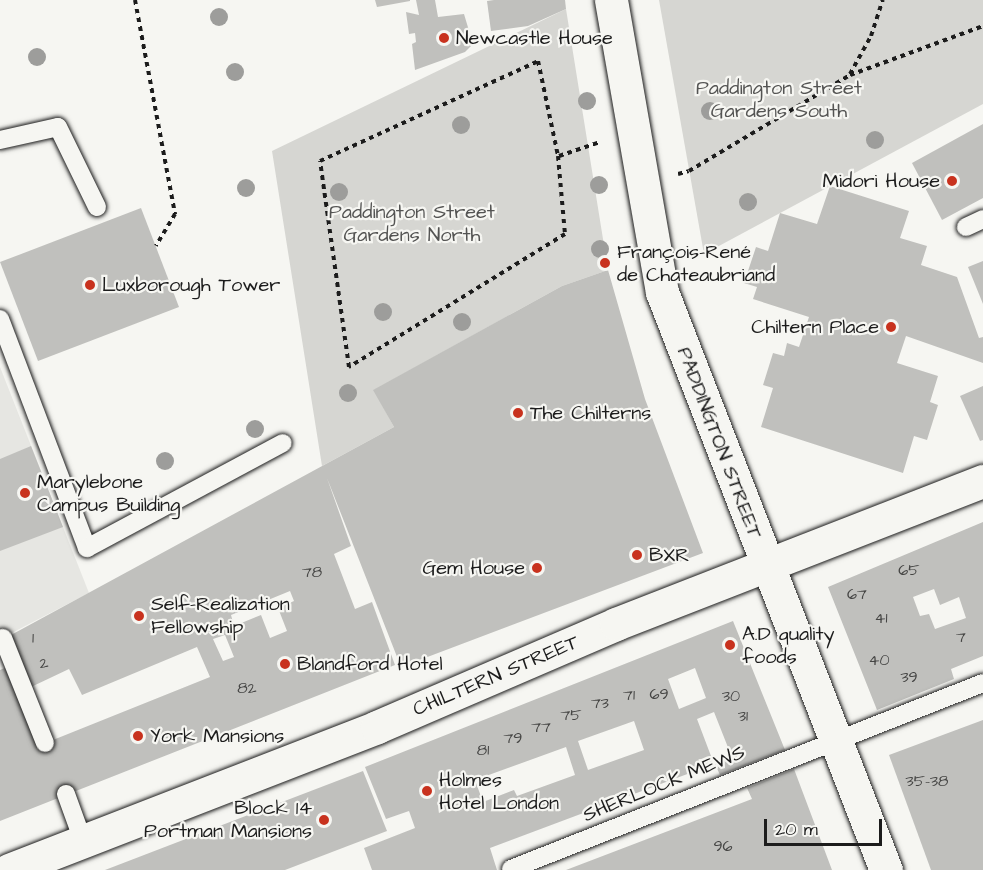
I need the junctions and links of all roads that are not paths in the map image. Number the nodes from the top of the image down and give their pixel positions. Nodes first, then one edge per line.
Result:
1 (611, 0) edge
2 (0, 140) edge
3 (97, 207) dead end
4 (983, 219) edge
5 (966, 227) dead end
6 (0, 319) edge
7 (283, 443) dead end
8 (983, 481) edge
9 (766, 566) junction
10 (3, 638) dead end
11 (983, 683) edge
12 (834, 740) junction
13 (45, 743) dead end
14 (66, 794) dead end
15 (83, 841) junction
16 (511, 869) edge
17 (9, 870) edge
18 (886, 870) edge

1 - 9 street, PADDINGTON STREET
2 - 3 lane
4 - 5 lane
6 - 7 lane
8 - 9 street, CHILTERN STREET
9 - 12 street, PADDINGTON STREET
9 - 15 street, CHILTERN STREET
10 - 13 lane
11 - 12 lane, SHERLOCK MEWS
12 - 16 lane, SHERLOCK MEWS
12 - 18 street, PADDINGTON STREET
14 - 15 lane
15 - 17 street, CHILTERN STREET

